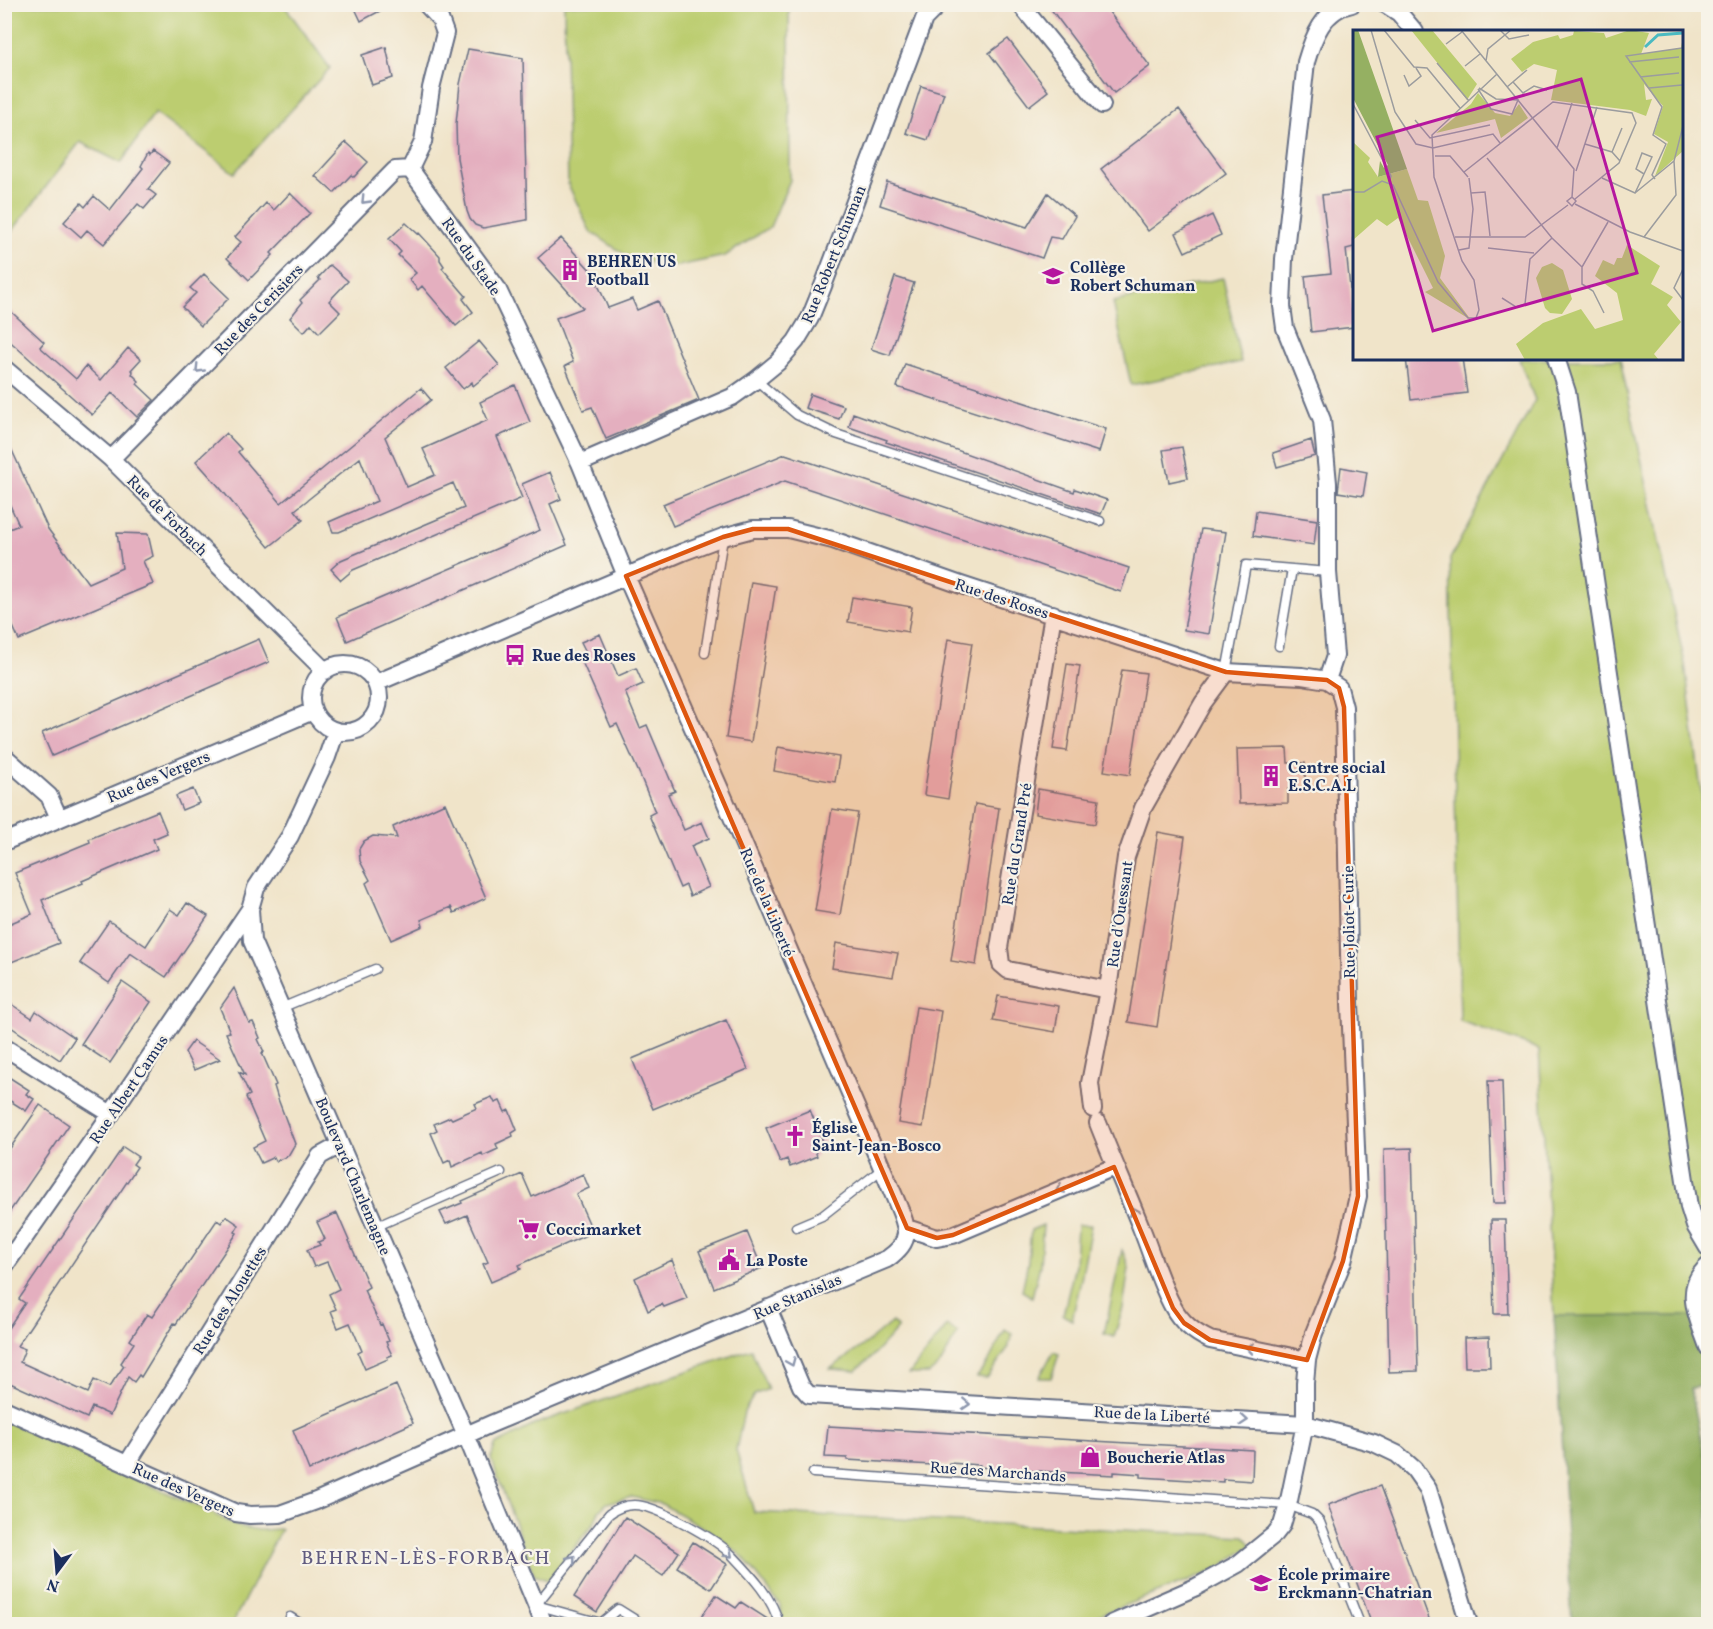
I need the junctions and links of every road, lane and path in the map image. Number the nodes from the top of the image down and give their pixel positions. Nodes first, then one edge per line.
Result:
1 (426, 4) edge
2 (939, 4) edge
3 (1020, 4) edge
4 (1352, 4) edge
5 (1385, 4) edge
6 (1413, 30) edge
7 (1102, 105) dead end
8 (410, 169) junction
9 (1557, 360) edge
10 (4, 368) edge
11 (756, 380) junction
12 (111, 459) junction
13 (580, 463) junction
14 (1100, 521) dead end
15 (723, 537) junction
16 (1292, 569) junction
17 (1328, 572) junction
18 (626, 576) junction
19 (1053, 614) junction
20 (1279, 646) dead end
21 (705, 654) dead end
22 (325, 671) junction
23 (1226, 672) junction
24 (1327, 680) junction
25 (376, 683) junction
26 (313, 711) junction
27 (336, 731) junction
28 (4, 756) edge
29 (59, 818) junction
30 (4, 842) edge
31 (250, 909) junction
32 (375, 969) dead end
33 (1108, 990) junction
34 (280, 1008) junction
35 (4, 1047) edge
36 (111, 1114) junction
37 (340, 1145) junction
38 (1114, 1167) junction
39 (882, 1169) junction
40 (501, 1172) dead end
41 (375, 1227) junction
42 (796, 1227) dead end
43 (907, 1228) junction
44 (10, 1248) edge
45 (1708, 1248) edge
46 (1708, 1266) edge
47 (4, 1267) edge
48 (768, 1308) junction
49 (1708, 1347) edge
50 (1307, 1360) junction
51 (4, 1409) edge
52 (1305, 1424) junction
53 (466, 1435) junction
54 (127, 1464) junction
55 (813, 1473) dead end
56 (1288, 1505) junction
57 (536, 1605) junction
58 (290, 1617) dead end
59 (301, 1624) edge
60 (544, 1624) edge
61 (642, 1624) edge
62 (778, 1624) edge
63 (1111, 1624) edge
64 (1360, 1624) edge
65 (1469, 1624) edge

1 - 8 street
2 - 11 street, Rue Robert Schuman
3 - 7 street
4 - 17 street
5 - 6 street
8 -> 12 street, Rue des Cerisiers
8 - 13 street, Rue du Stade
9 - 45 street
10 - 12 street, Rue de Forbach
11 - 13 street, Rue Robert Schuman
11 - 14 lane
12 - 22 street, Rue de Forbach
13 - 18 street, Rue du Stade
15 - 18 street, Rue des Roses
15 - 19 street, Rue des Roses
15 - 21 lane
16 - 17 lane
16 - 20 lane
16 - 23 lane
17 - 24 street
18 - 25 street, Rue des Roses
18 - 39 street, Rue de la Liberté
19 - 23 street, Rue des Roses
19 - 33 street, Rue du Grand Pré
22 - 25 street
22 - 26 street
23 - 24 street, Rue des Roses
23 - 33 street, Rue d'Ouessant
24 - 50 street, Rue Joliot-Curie
25 - 27 street
26 - 27 street
26 - 29 street, Rue des Vergers
27 - 31 street, Boulevard Charlemagne
28 - 29 street
29 - 30 street, Rue des Vergers
31 - 34 street, Boulevard Charlemagne
31 - 36 street, Rue Albert Camus
32 - 34 lane
33 - 38 street, Rue d'Ouessant
34 - 37 street, Boulevard Charlemagne
35 - 36 street
36 - 44 street, Rue Albert Camus
37 - 41 street, Boulevard Charlemagne
37 - 54 street, Rue des Alouettes
38 -> 43 street
50 -> 38 street, Rue d'Ouessant
39 - 42 lane
39 - 43 street, Rue de la Liberté
40 - 41 lane
41 - 53 street, Boulevard Charlemagne
43 - 48 street, Rue Stanislas
44 - 47 street, Rue Albert Camus
46 - 49 street
48 -> 52 street, Rue de la Liberté
48 - 53 street, Rue Stanislas
50 - 52 street, Rue Joliot-Curie
51 - 54 street, Rue des Vergers
52 - 56 street, Rue Joliot-Curie
52 - 65 street, Rue de la Liberté
53 - 54 street, Rue des Vergers
53 - 57 street, Boulevard Charlemagne
55 - 56 lane, Rue des Marchands
56 - 63 street, Rue Joliot-Curie
56 - 64 lane
57 - 60 street, Boulevard Charlemagne
57 - 61 lane
57 -> 62 lane
58 - 59 lane

